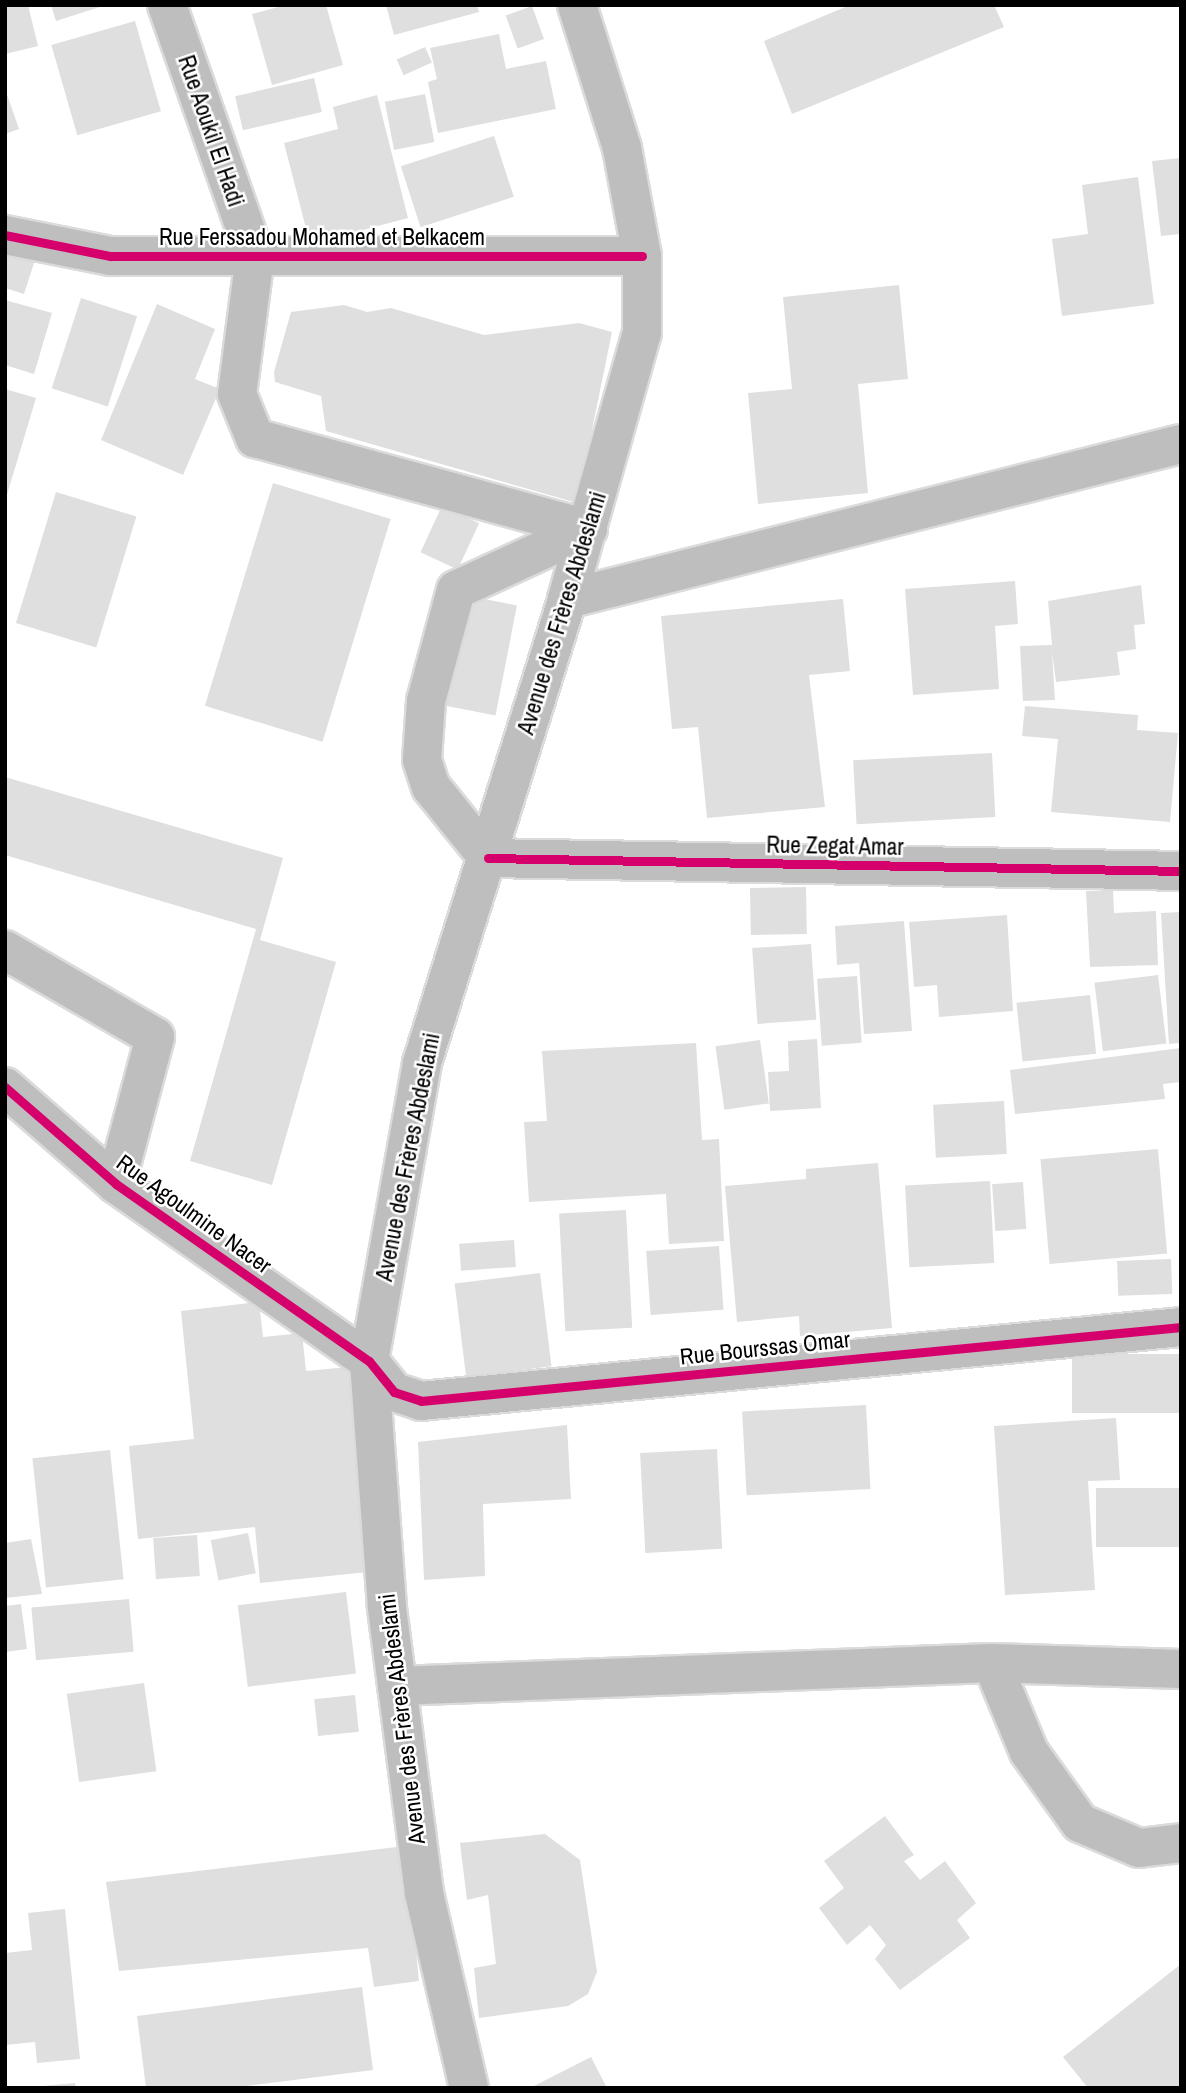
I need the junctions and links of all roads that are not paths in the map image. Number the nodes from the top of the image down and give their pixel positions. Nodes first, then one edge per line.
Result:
1 (167, 5) edge
2 (577, 5) edge
3 (5, 235) edge
4 (255, 256) junction
5 (642, 256) junction
6 (1181, 444) edge
7 (588, 529) junction
8 (567, 599) junction
9 (488, 858) junction
10 (1181, 872) edge
11 (5, 950) edge
12 (5, 1087) edge
13 (116, 1184) junction
14 (1181, 1327) edge
15 (369, 1361) junction
16 (992, 1663) junction
17 (1181, 1669) edge
18 (397, 1686) junction
19 (1181, 1843) edge
20 (469, 2088) edge

1 - 4 street, Rue Aoukil El Hadi
2 - 5 street, Avenue des Frères Abdeslami
3 - 4 street, Rue Ferssadou Mohamed et Belkacem
4 - 5 street, Rue Ferssadou Mohamed et Belkacem
4 - 7 street
5 - 7 street, Avenue des Frères Abdeslami
6 - 8 street
7 - 8 street, Avenue des Frères Abdeslami
7 - 9 street
8 - 9 street, Avenue des Frères Abdeslami
9 - 10 street, Rue Zegat Amar
9 - 15 street, Avenue des Frères Abdeslami
11 - 13 street
12 - 13 street, Rue Agoulmine Nacer
13 - 15 street, Rue Agoulmine Nacer
14 - 15 street, Rue Bourssas Omar
15 - 18 street, Avenue des Frères Abdeslami
16 - 17 street
16 - 18 street
16 - 19 street
18 - 20 street, Avenue des Frères Abdeslami

